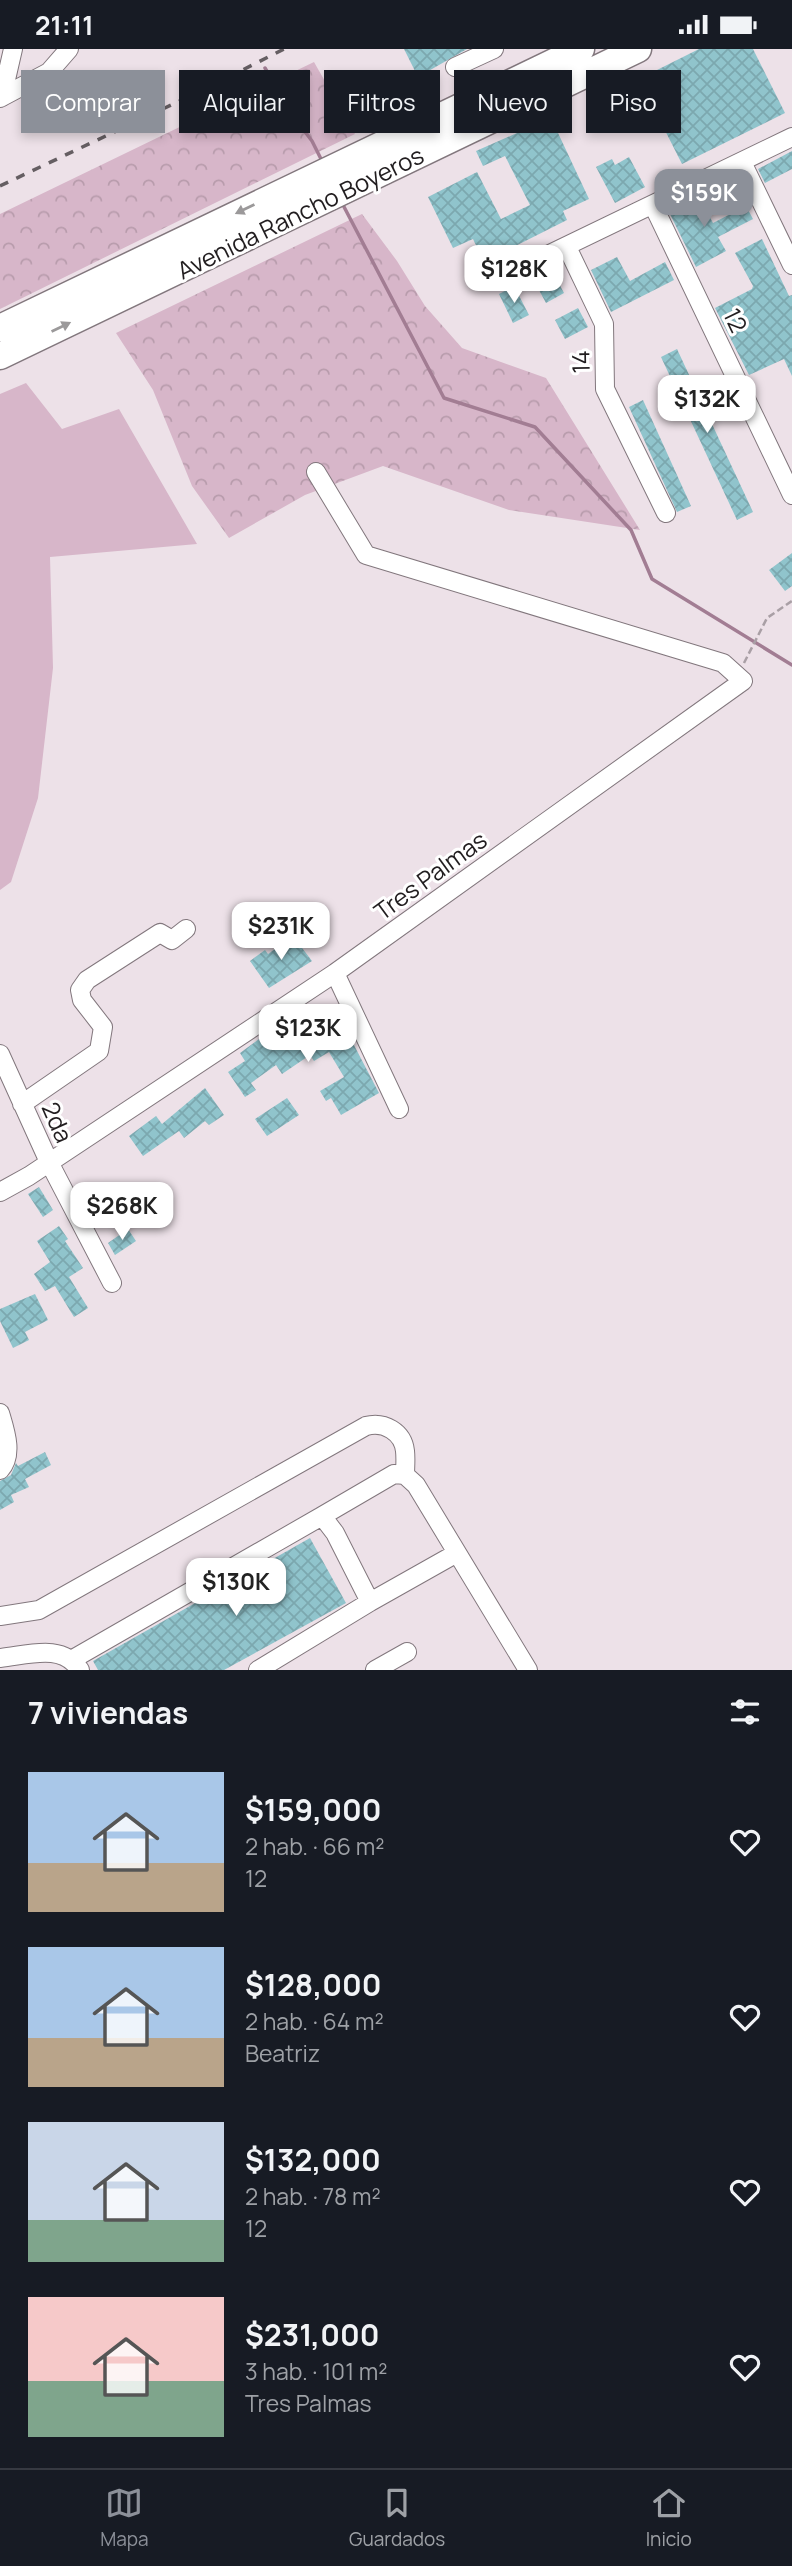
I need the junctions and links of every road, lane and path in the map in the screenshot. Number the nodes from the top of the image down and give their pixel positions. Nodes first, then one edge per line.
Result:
1 (12, 49) edge
2 (69, 49) edge
3 (494, 49) edge
4 (580, 49) edge
5 (638, 49) edge
6 (454, 67) dead end
7 (1, 97) edge
8 (792, 137) edge
9 (742, 162) junction
10 (347, 174) junction
11 (312, 191) junction
12 (653, 205) junction
13 (566, 247) junction
14 (529, 264) dead end
15 (792, 265) edge
16 (0, 328) edge
17 (0, 356) edge
18 (316, 472) dead end
19 (792, 495) edge
20 (666, 513) dead end
21 (792, 601) edge
22 (751, 650) dead end
23 (186, 929) dead end
24 (335, 973) junction
25 (0, 1054) edge
26 (22, 1104) junction
27 (399, 1109) dead end
28 (49, 1162) junction
29 (0, 1192) edge
30 (112, 1283) dead end
31 (0, 1413) edge
32 (2, 1467) edge
33 (405, 1475) junction
34 (322, 1516) junction
35 (457, 1553) junction
36 (370, 1602) junction
37 (0, 1616) edge
38 (407, 1652) dead end
39 (0, 1658) edge
40 (77, 1664) edge
41 (258, 1670) edge
42 (375, 1670) edge
43 (528, 1670) edge

1 - 7 street
2 - 7 street
3 - 6 street
4 - 10 highway, Avenida Rancho Boyeros
5 - 10 highway, Avenida Rancho Boyeros
8 - 9 street
9 - 12 street
9 - 15 street
10 - 11 highway, Avenida Rancho Boyeros
11 -> 16 highway, Avenida Rancho Boyeros
17 -> 11 highway, Avenida Rancho Boyeros
12 - 13 street
12 - 19 street, 12
13 - 14 street
13 - 20 street, 14
18 - 24 street, Tres Palmas
21 - 22 path
23 - 26 street
24 - 27 street
24 - 28 street, Tres Palmas
25 - 26 street, 2da
26 - 28 street, 2da
28 - 29 street, Tres Palmas
28 - 30 street, 2da
31 - 32 street
33 - 34 street
33 - 35 street
33 - 37 street
34 - 36 street
34 - 40 street
35 - 36 street
35 - 43 street
36 - 41 street
38 - 42 street
39 - 40 street

